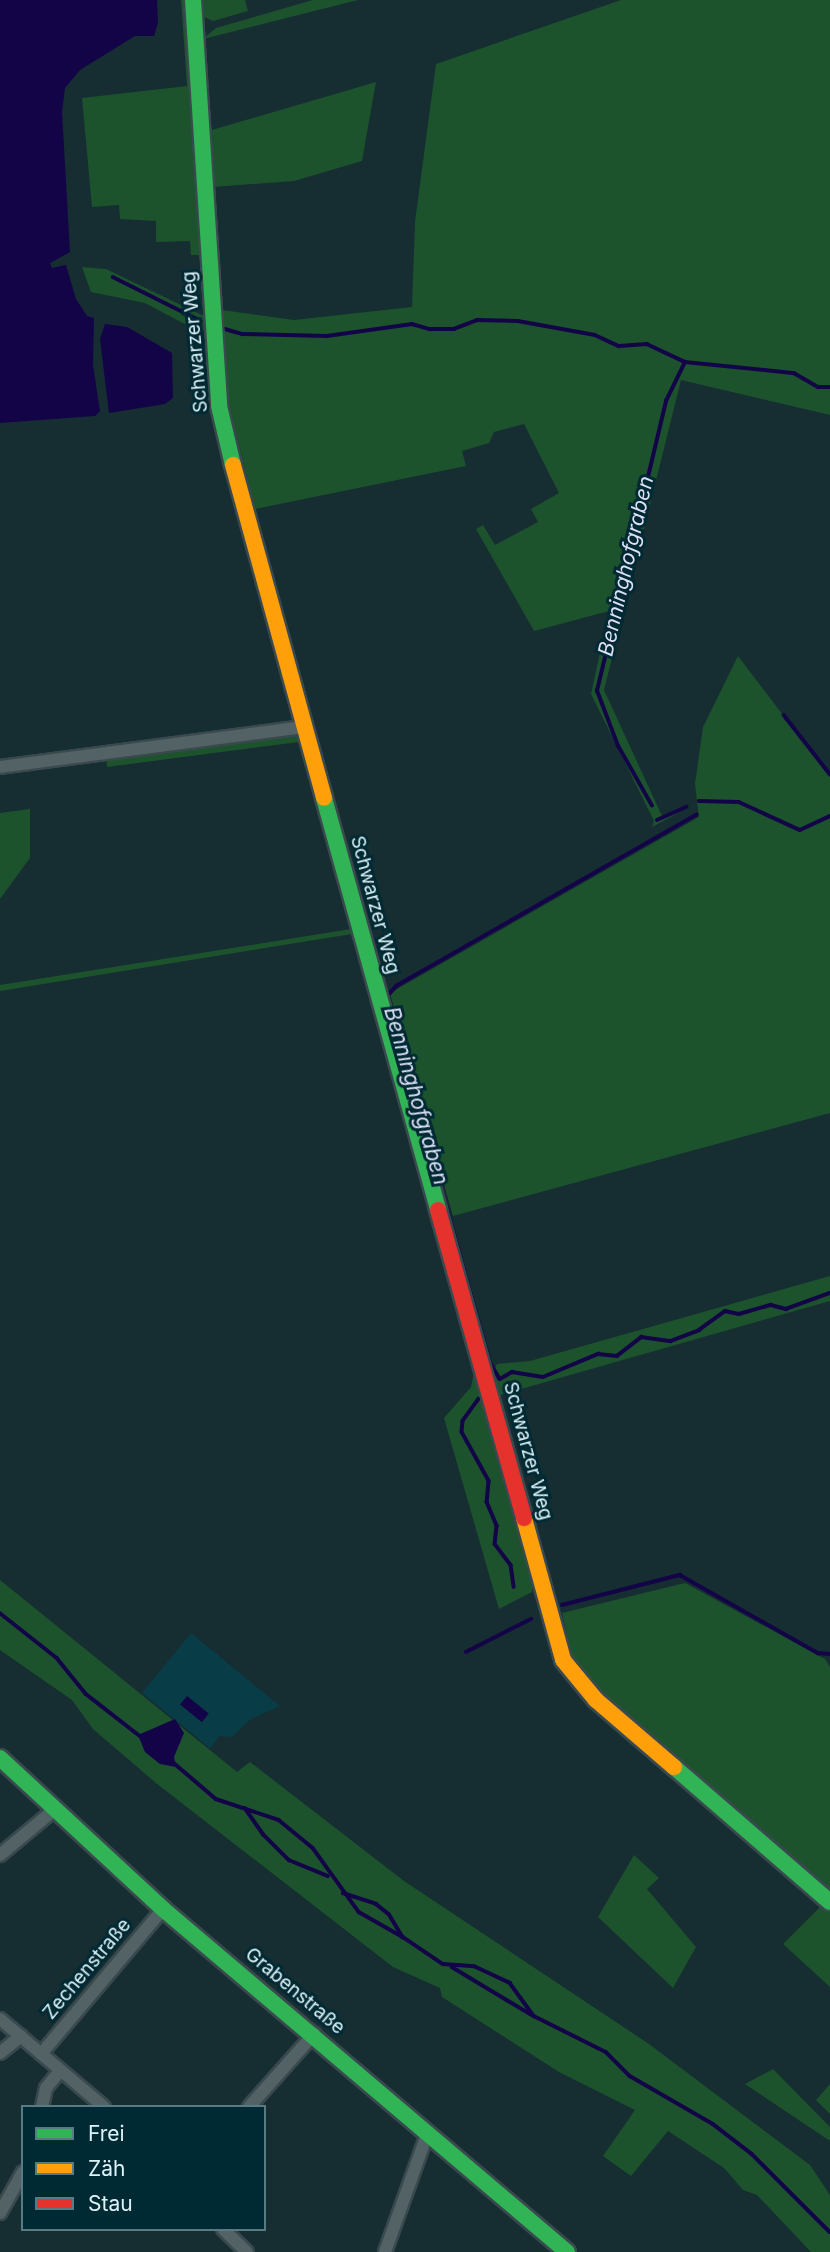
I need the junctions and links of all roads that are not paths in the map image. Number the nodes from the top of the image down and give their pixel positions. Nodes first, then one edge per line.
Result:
1 (193, 0) edge
2 (303, 727) junction
3 (0, 767) edge
4 (0, 1758) edge
5 (54, 1810) junction
6 (0, 1855) edge
7 (830, 1902) edge
8 (163, 1909) junction
9 (0, 2019) edge
10 (314, 2034) junction
11 (21, 2036) junction
12 (0, 2053) edge
13 (41, 2054) junction
14 (60, 2071) junction
15 (42, 2105) edge
16 (102, 2105) edge
17 (251, 2105) edge
18 (427, 2135) junction
19 (21, 2176) edge
20 (0, 2213) edge
21 (225, 2231) edge
22 (556, 2249) edge
23 (247, 2252) edge
24 (386, 2252) edge

1 - 2 street, Schwarzer Weg
2 - 3 street
2 - 7 street, Schwarzer Weg
4 - 5 street, Grabenstraße
5 - 6 street
5 - 8 street, Grabenstraße
8 - 10 street, Grabenstraße
8 - 13 street, Zechenstraße
9 - 11 street
10 - 17 street
10 - 18 street, Grabenstraße
11 - 12 street
11 - 13 street
13 - 14 street
14 - 15 street
14 - 16 street
18 - 22 street, Grabenstraße
18 - 24 street
19 - 20 street
21 - 23 street

